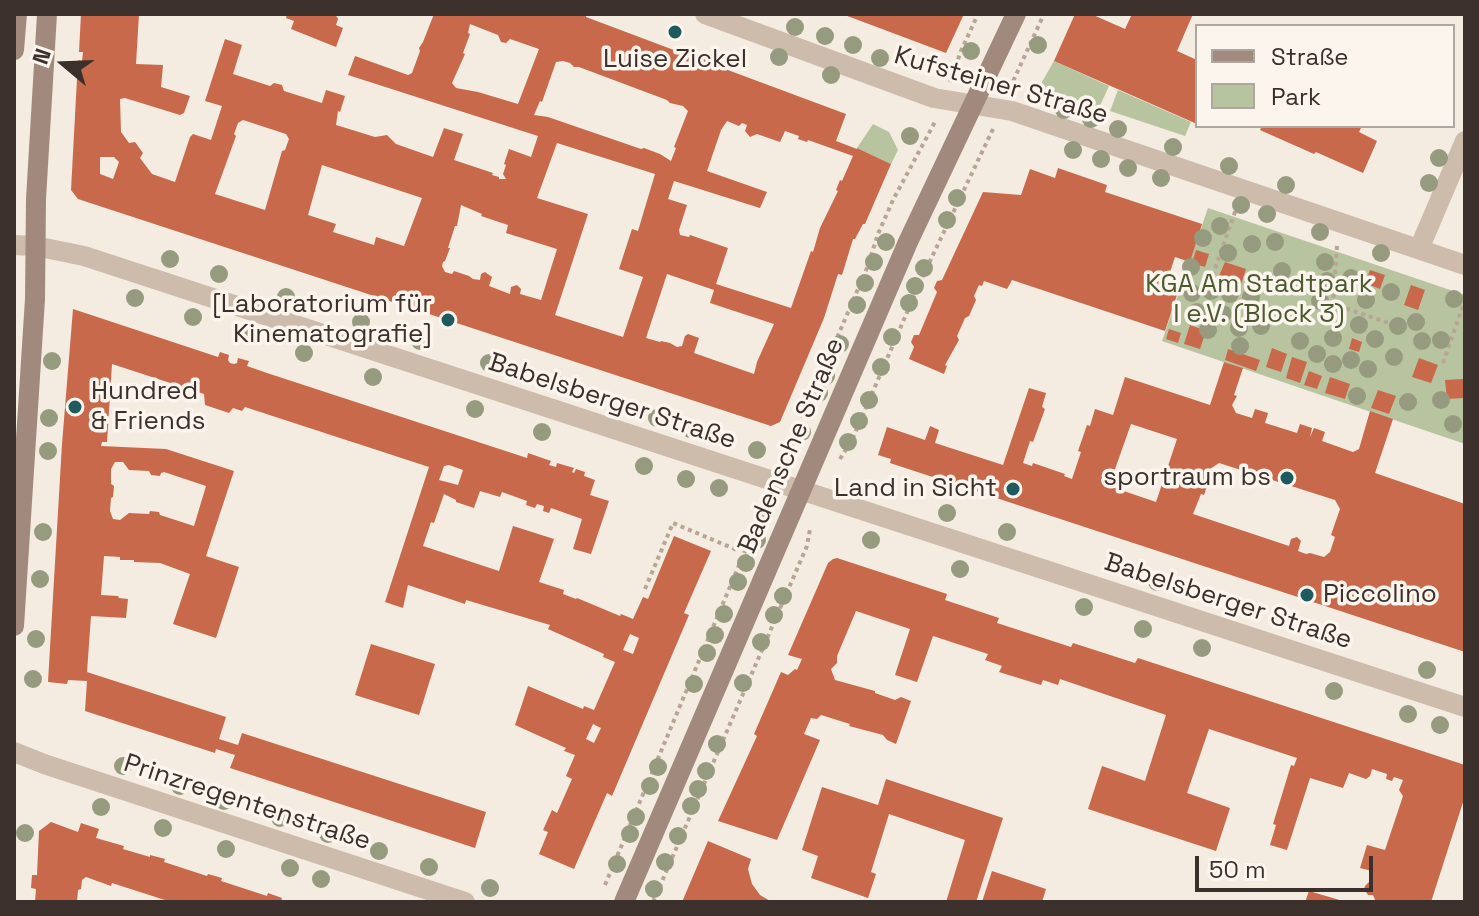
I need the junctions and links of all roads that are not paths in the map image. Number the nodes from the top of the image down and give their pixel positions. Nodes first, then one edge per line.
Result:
1 (17, 14) edge
2 (47, 14) edge
3 (705, 14) edge
4 (1016, 14) edge
5 (14, 50) edge
6 (973, 105) junction
7 (1465, 141) edge
8 (14, 245) edge
9 (35, 246) junction
10 (1419, 249) junction
11 (1465, 265) edge
12 (801, 491) junction
13 (14, 626) edge
14 (1465, 707) edge
15 (14, 752) edge
16 (465, 902) edge
17 (624, 902) edge

1 - 5 street
2 - 9 street
3 - 6 street, Kufsteiner Straße
4 - 6 street, Badensche Straße
6 - 10 street, Kufsteiner Straße
6 - 12 street, Badensche Straße
7 - 10 street
8 - 9 street, Babelsberger Straße
9 - 12 street, Babelsberger Straße
9 - 13 street
10 - 11 street, Kufsteiner Straße
12 - 14 street, Babelsberger Straße
12 - 17 street, Badensche Straße
15 - 16 street, Prinzregentenstraße

